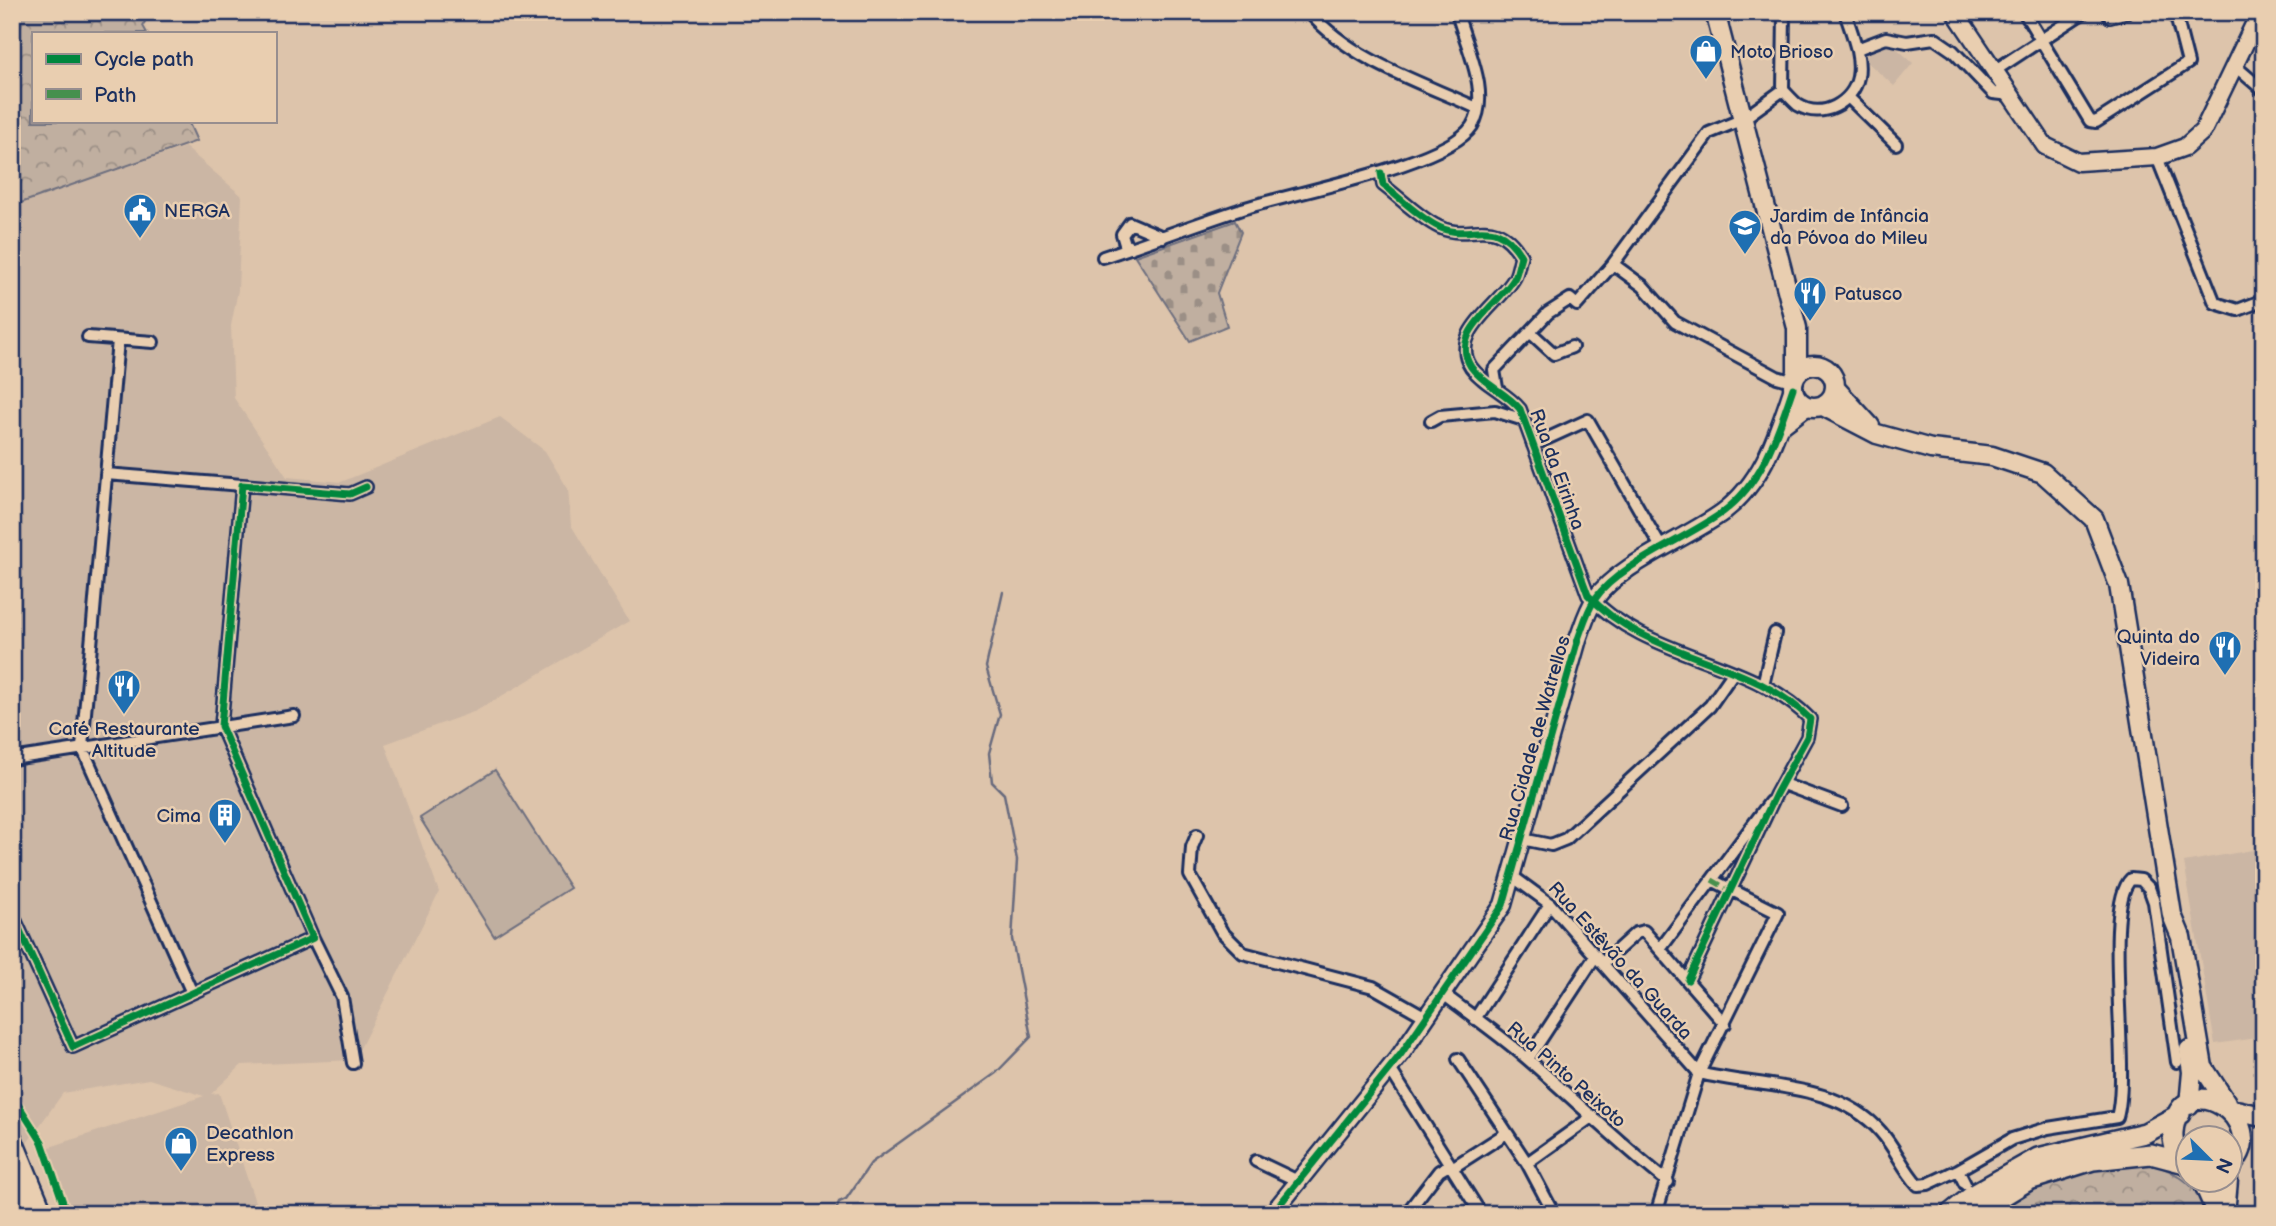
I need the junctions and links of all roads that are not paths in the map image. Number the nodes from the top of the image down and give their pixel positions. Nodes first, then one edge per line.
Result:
1 (1309, 12) edge
2 (1457, 12) edge
3 (1715, 12) edge
4 (1784, 12) edge
5 (1845, 12) edge
6 (1955, 12) edge
7 (2024, 12) edge
8 (2084, 12) edge
9 (2107, 12) edge
10 (2128, 12) edge
11 (2175, 12) edge
12 (2260, 12) edge
13 (2040, 43) junction
14 (1857, 49) junction
15 (2235, 66) junction
16 (1994, 71) junction
17 (1783, 90) junction
18 (2264, 91) edge
19 (2011, 95) junction
20 (1848, 97) junction
21 (1477, 108) junction
22 (1743, 119) junction
23 (1896, 144) dead end
24 (2157, 157) junction
25 (1381, 173) junction
26 (1163, 237) junction
27 (1131, 248) junction
28 (1103, 257) dead end
29 (1613, 264) junction
30 (2264, 300) edge
31 (1797, 328) junction
32 (1530, 332) junction
33 (88, 337) dead end
34 (118, 340) junction
35 (152, 342) dead end
36 (1572, 347) dead end
37 (1821, 364) junction
38 (1795, 381) junction
39 (1497, 388) junction
40 (1836, 390) junction
41 (1815, 406) junction
42 (1524, 420) junction
43 (1431, 421) dead end
44 (1783, 425) junction
45 (1877, 434) junction
46 (1533, 445) junction
47 (106, 474) junction
48 (242, 485) junction
49 (366, 487) dead end
50 (1662, 549) junction
51 (1593, 594) junction
52 (1775, 633) dead end
53 (1733, 673) junction
54 (1763, 685) junction
55 (294, 716) dead end
56 (221, 726) junction
57 (82, 747) junction
58 (12, 759) edge
59 (1783, 784) junction
60 (1776, 794) junction
61 (1842, 806) dead end
62 (1197, 835) dead end
63 (1522, 839) junction
64 (1512, 876) junction
65 (1712, 880) junction
66 (1731, 891) junction
67 (1550, 904) junction
68 (2165, 906) junction
69 (12, 913) edge
70 (313, 938) junction
71 (1661, 948) junction
72 (1600, 959) junction
73 (1688, 980) junction
74 (192, 993) junction
75 (1442, 993) junction
76 (1426, 1017) junction
77 (1475, 1019) junction
78 (1725, 1024) junction
79 (1458, 1059) dead end
80 (1528, 1059) junction
81 (2177, 1062) dead end
82 (353, 1063) dead end
83 (1390, 1069) junction
84 (1699, 1073) junction
85 (2232, 1106) junction
86 (2184, 1109) junction
87 (1593, 1116) junction
88 (2264, 1116) edge
89 (2175, 1124) edge
90 (2243, 1124) edge
91 (1505, 1134) junction
92 (12, 1139) edge
93 (2264, 1142) edge
94 (2244, 1158) edge
95 (2174, 1160) edge
96 (1256, 1161) dead end
97 (1527, 1163) junction
98 (1450, 1167) junction
99 (1958, 1170) junction
100 (12, 1177) edge
101 (1298, 1181) junction
102 (1668, 1182) junction
103 (1965, 1184) dead end
104 (2208, 1194) edge
105 (2228, 1194) edge
106 (27, 1214) edge
107 (43, 1214) edge
108 (1272, 1214) edge
109 (1406, 1214) edge
110 (1481, 1214) edge
111 (1553, 1214) edge
112 (1656, 1214) edge
113 (1950, 1214) edge
114 (1973, 1214) edge
115 (2217, 1214) edge
116 (2225, 1214) edge

1 - 21 street
2 - 21 street
3 - 22 main road
4 - 17 street
5 - 14 street
6 - 16 street
7 - 13 street
8 - 13 street
9 - 10 street
11 - 13 street
12 - 15 street
13 - 16 street
14 - 19 street
14 - 20 street
15 - 18 street
15 - 24 street
16 - 19 street
17 - 20 street
17 - 22 street
19 - 24 street
20 - 23 street
21 - 25 street
22 - 29 street
22 - 31 main road
24 - 30 street
25 - 26 street
25 - 39 street, Rua da Eirinha
26 - 27 street
26 - 27 street
27 - 28 street
29 - 32 street
29 - 38 street
31 - 37 main road
31 - 38 main road
32 - 36 street
32 - 39 street
33 - 34 street
34 - 35 street
34 - 47 street
37 - 38 main road
37 - 40 main road
38 - 41 main road
38 - 44 street
39 - 42 street, Rua da Eirinha
40 - 41 main road
40 - 45 main road
41 - 44 street
41 - 45 main road
42 - 43 street
42 - 46 street, Rua da Eirinha
44 - 50 street
45 - 68 main road
46 - 50 street
46 - 51 street, Rua da Eirinha
47 - 48 street
47 - 57 street
48 - 49 street
48 - 56 street
50 - 51 street
51 - 53 street
51 - 63 street, Rua Cidade de Watrellos
52 - 54 street
53 - 54 street
53 - 63 street
54 - 59 street
55 - 56 street
56 - 57 street
56 - 70 street
57 - 58 street
57 - 74 street
59 - 60 street
59 - 61 street
60 - 65 street
60 - 66 street
62 - 76 street
63 - 64 street, Rua Cidade de Watrellos
64 - 67 street, Rua Estêvão da Guarda
64 - 75 street, Rua Cidade de Watrellos
65 - 66 street
65 - 71 street
66 - 73 street
66 - 78 street
67 - 72 street, Rua Estêvão da Guarda
67 - 77 street
68 - 81 street
68 - 85 main road
68 - 86 main road
68 - 99 street
69 - 74 street
70 - 74 street
70 - 82 street
71 - 72 street
71 - 73 street
72 - 80 street
72 - 84 street, Rua Estêvão da Guarda
73 - 78 street
75 - 76 street, Rua Cidade de Watrellos
75 - 77 street, Rua Pinto Peixoto
76 - 83 street, Rua Cidade de Watrellos
77 - 80 street, Rua Pinto Peixoto
78 - 84 street
79 - 91 street
80 - 87 street, Rua Pinto Peixoto
83 - 98 street
83 - 101 street, Rua Cidade de Watrellos
84 - 99 street
84 - 102 street
85 - 86 highway
85 - 88 highway
85 - 90 highway
86 - 89 highway
86 - 113 highway
87 - 97 street
87 - 102 street, Rua Pinto Peixoto
91 - 97 street
91 - 98 street
92 - 107 highway
93 - 94 highway
95 - 114 highway
96 - 101 street
97 - 111 street
98 - 109 street
98 - 110 street
99 - 103 street
100 - 106 highway
101 - 108 street, Rua Cidade de Watrellos
102 - 112 street
104 - 115 main road
105 - 116 main road

